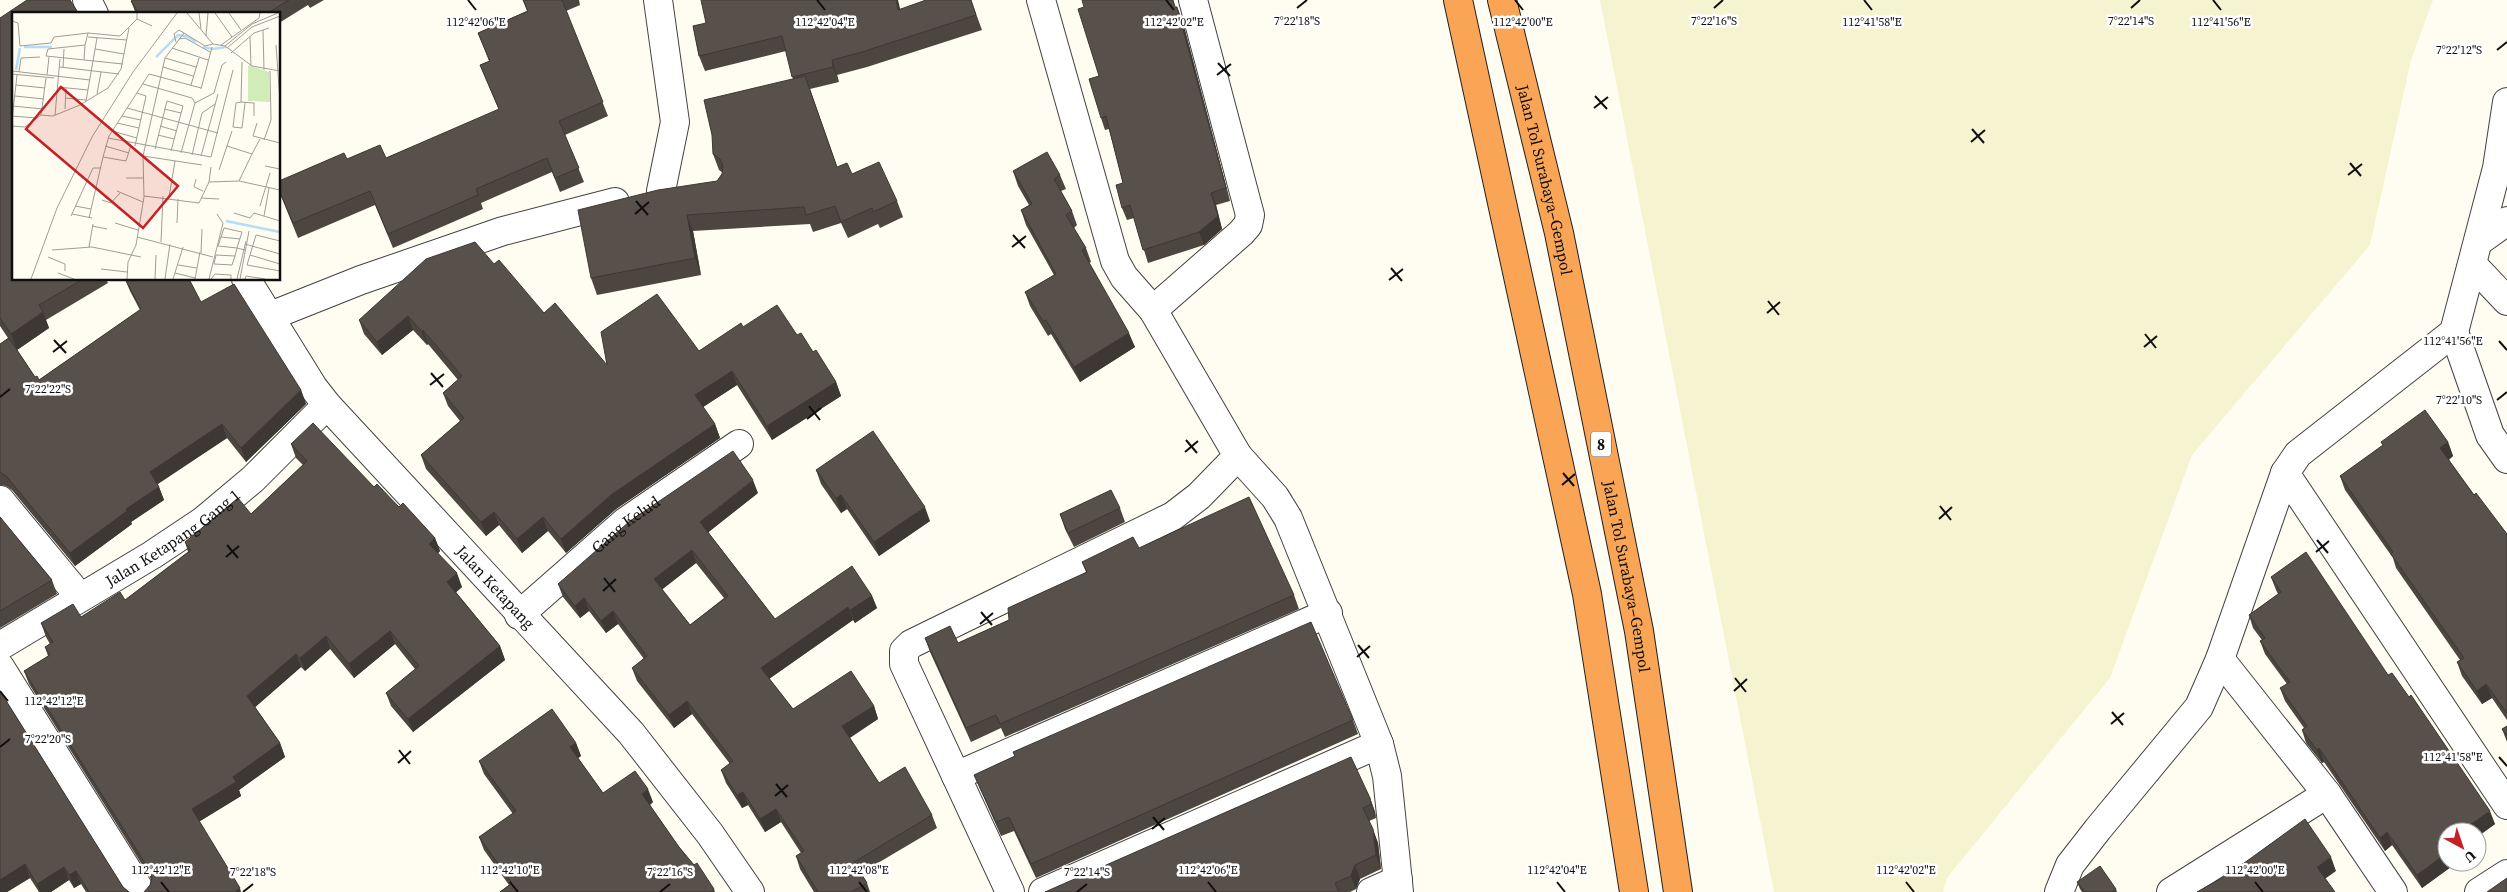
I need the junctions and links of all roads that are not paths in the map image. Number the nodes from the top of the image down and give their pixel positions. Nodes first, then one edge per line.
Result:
1 (86, 0) edge
2 (658, 0) edge
3 (1041, 0) edge
4 (1193, 0) edge
5 (1458, 0) edge
6 (1502, 0) edge
7 (93, 12) edge
8 (2507, 102) edge
9 (687, 188) edge
10 (660, 191) junction
11 (2507, 221) edge
12 (2476, 253) junction
13 (247, 280) edge
14 (2507, 301) edge
15 (1153, 310) junction
16 (268, 317) junction
17 (2454, 332) junction
18 (327, 405) junction
19 (2499, 430) edge
20 (740, 444) dead end
21 (1238, 456) junction
22 (2507, 459) edge
23 (2285, 473) junction
24 (0, 500) edge
25 (80, 597) junction
26 (519, 614) junction
27 (1328, 614) junction
28 (0, 646) edge
29 (2220, 659) junction
30 (0, 667) edge
31 (1379, 744) junction
32 (956, 776) junction
33 (2327, 794) junction
34 (2507, 805) edge
35 (2507, 874) edge
36 (1398, 886) edge
37 (141, 892) edge
38 (750, 892) edge
39 (1010, 892) edge
40 (1043, 892) edge
41 (1372, 892) edge
42 (1634, 892) edge
43 (1678, 892) edge
44 (2058, 892) edge
45 (2171, 892) edge
46 (2393, 892) edge
47 (2479, 892) edge

1 - 7 street
2 - 10 street
3 - 15 street
4 - 15 street
5 - 42 highway
6 - 43 highway, Jalan Tol Surabaya–Gempol / 8
8 - 12 street
9 - 10 street
10 - 16 street
11 - 12 street
12 - 14 street
12 - 17 street
13 - 16 street, Jalan Ketapang
15 - 21 street
16 - 18 street, Jalan Ketapang
17 - 19 street
17 - 23 street
18 - 25 street, Jalan Ketapang Gang 1
18 - 26 street, Jalan Ketapang
19 - 22 street
20 - 26 street, Gang Kelud
21 - 27 street
21 - 32 street
23 - 29 street
23 - 34 street
24 - 25 street
25 - 28 street, Jalan Ketapang Gang 1
26 - 38 street, Jalan Ketapang
27 - 31 street
27 - 32 street
29 - 33 street
29 - 44 street
30 - 37 street
31 - 36 street
31 - 40 street
32 - 39 street
33 - 45 street
33 - 46 street
35 - 47 street
36 - 41 street

